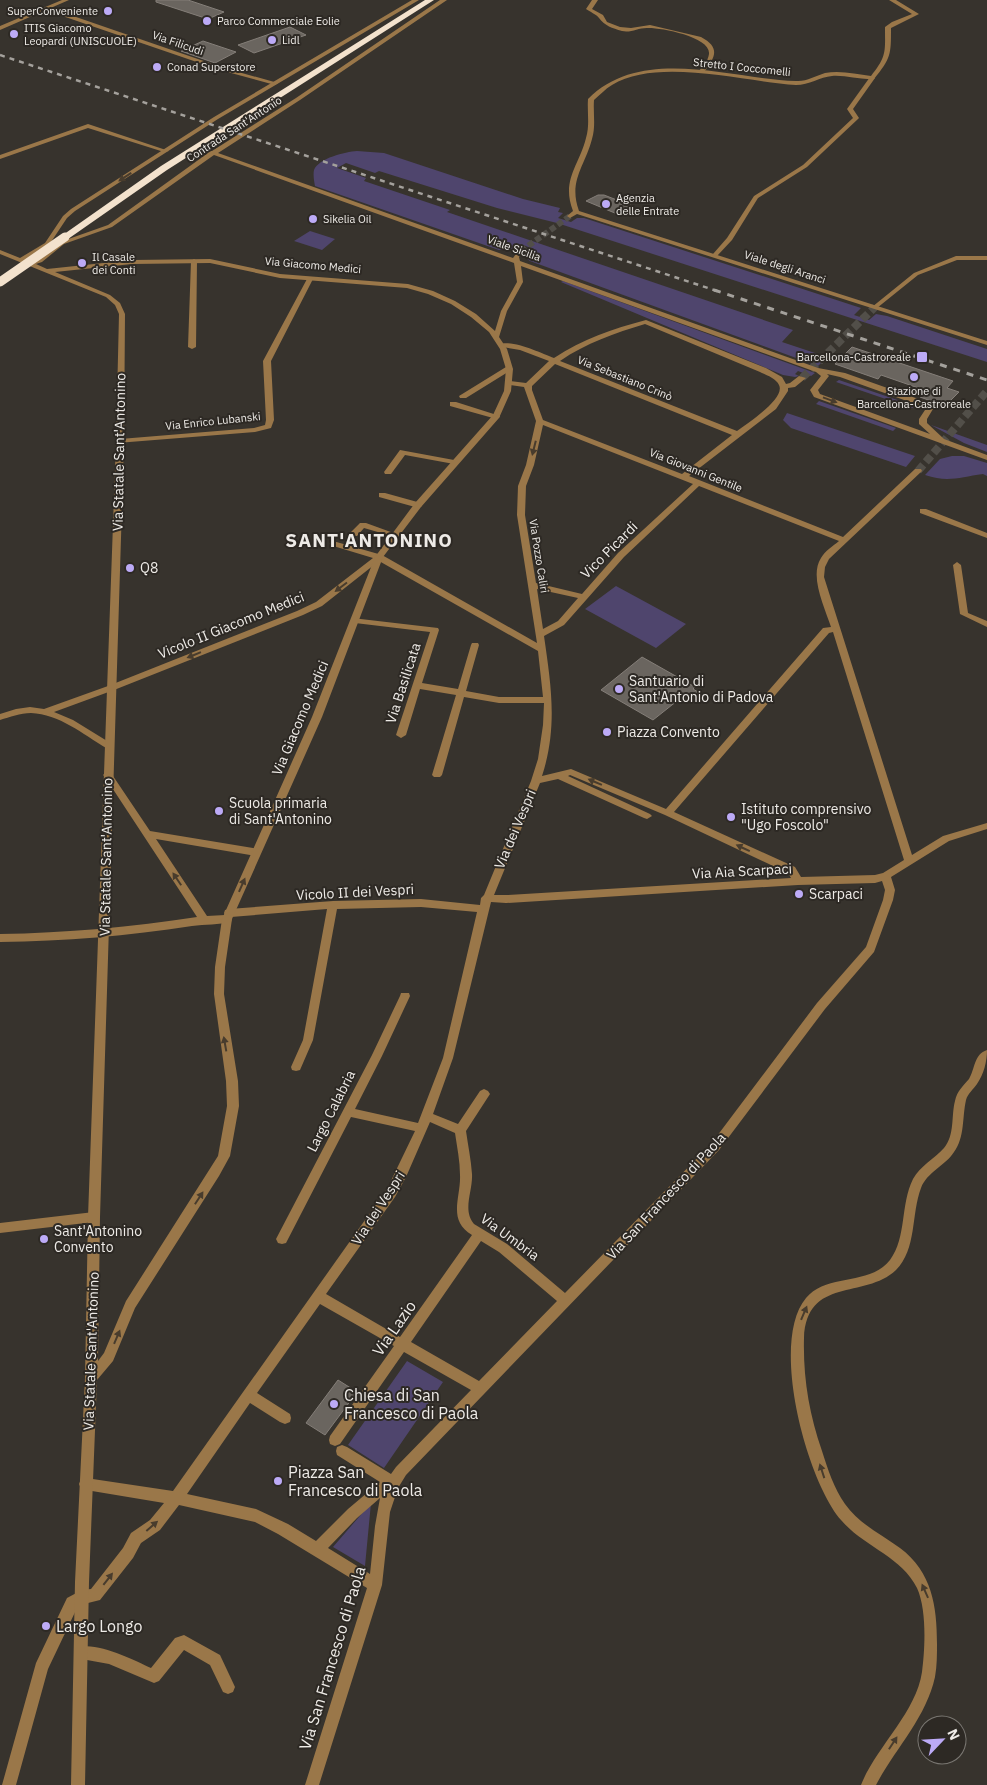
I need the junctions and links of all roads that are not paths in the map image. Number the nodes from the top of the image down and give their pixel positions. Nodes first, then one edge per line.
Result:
1 (66, 0) edge
2 (416, 0) edge
3 (430, 0) edge
4 (444, 0) edge
5 (595, 0) edge
6 (892, 0) edge
7 (47, 9) junction
8 (0, 28) edge
9 (702, 71) junction
10 (872, 78) junction
11 (275, 83) junction
12 (180, 142) junction
13 (191, 145) dead end
14 (202, 149) dead end
15 (166, 150) junction
16 (213, 153) junction
17 (0, 157) edge
18 (573, 214) joint
19 (52, 238) junction
20 (65, 240) junction
21 (521, 251) tunnel mouth
22 (0, 252) edge
23 (715, 255) junction
24 (987, 258) edge
25 (194, 261) junction
26 (518, 261) junction
27 (25, 262) junction
28 (44, 266) junction
29 (310, 278) junction
30 (0, 282) edge
31 (875, 307) junction
32 (499, 340) junction
33 (987, 343) edge
34 (192, 347) dead end
35 (554, 362) junction
36 (509, 369) junction
37 (817, 370) junction
38 (838, 374) junction
39 (825, 377) junction
40 (802, 378) tunnel mouth
41 (510, 383) junction
42 (528, 384) junction
43 (784, 386) junction
44 (463, 396) dead end
45 (454, 404) dead end
46 (496, 416) junction
47 (540, 421) junction
48 (739, 435) junction
49 (940, 439) junction
50 (120, 441) junction
51 (987, 458) edge
52 (454, 462) junction
53 (918, 471) tunnel mouth
54 (388, 472) dead end
55 (683, 477) junction
56 (698, 483) junction
57 (382, 495) dead end
58 (418, 505) junction
59 (923, 511) dead end
60 (354, 534) dead end
61 (395, 535) junction
62 (987, 536) edge
63 (844, 540) junction
64 (333, 543) dead end
65 (379, 557) junction
66 (957, 565) dead end
67 (533, 584) junction
68 (584, 597) junction
69 (355, 620) junction
70 (987, 624) edge
71 (837, 629) junction
72 (540, 635) junction
73 (475, 645) dead end
74 (542, 650) junction
75 (417, 685) junction
76 (112, 688) junction
77 (461, 693) junction
78 (548, 700) junction
79 (47, 711) junction
80 (0, 716) edge
81 (401, 735) dead end
82 (109, 746) junction
83 (108, 775) junction
84 (437, 775) dead end
85 (558, 775) junction
86 (536, 781) junction
87 (668, 813) junction
88 (647, 816) dead end
89 (987, 826) edge
90 (147, 834) junction
91 (256, 852) junction
92 (909, 860) junction
93 (886, 876) junction
94 (798, 881) junction
95 (484, 904) junction
96 (333, 905) junction
97 (228, 916) junction
98 (204, 919) junction
99 (105, 933) junction
100 (0, 938) edge
101 (405, 996) dead end
102 (987, 1054) edge
103 (296, 1067) dead end
104 (484, 1094) dead end
105 (348, 1112) junction
106 (427, 1116) junction
107 (420, 1128) junction
108 (460, 1130) junction
109 (94, 1217) junction
110 (0, 1228) edge
111 (479, 1235) junction
112 (282, 1239) dead end
113 (318, 1296) junction
114 (566, 1301) junction
115 (402, 1344) junction
116 (91, 1378) junction
117 (481, 1389) junction
118 (249, 1395) junction
119 (285, 1418) dead end
120 (392, 1482) junction
121 (86, 1484) junction
122 (176, 1498) junction
123 (317, 1550) junction
124 (375, 1585) junction
125 (82, 1597) junction
126 (81, 1659) junction
127 (228, 1687) dead end
128 (9, 1785) edge
129 (78, 1785) edge
130 (312, 1785) edge
131 (868, 1785) edge

1 - 7 street
2 - 11 street, Contrada Sant'Antonio
3 - 20 highway
4 - 16 street, Contrada Sant'Antonio
5 - 9 street
6 - 10 street
7 - 8 street
7 - 11 street, Via Filicudi
9 - 10 street, Stretto I Coccomelli
9 - 18 street, Stretto I Coccomelli
10 - 23 street
11 - 12 street, Contrada Sant'Antonio
12 - 13 street
12 - 15 street, Contrada Sant'Antonio
14 - 16 street, Viale Sicilia
15 - 17 street
15 -> 19 street, Contrada Sant'Antonio
16 - 20 street, Contrada Sant'Antonio
16 - 26 street, Viale Sicilia
18 - 23 street, Viale degli Aranci
19 - 20 street
19 - 27 street, Contrada Sant'Antonio
20 - 28 street, Contrada Sant'Antonio
20 - 30 highway, bridge
21 - 26 street
22 - 27 street, Via Statale Sant'Antonino
23 - 31 street, Viale degli Aranci
24 - 31 street
25 - 28 street, Via Giacomo Medici
25 - 29 street, Via Giacomo Medici
25 - 34 street
26 - 32 street
26 - 37 street, Viale Sicilia
27 - 28 street, Via Statale Sant'Antonino
28 - 50 street, Via Statale Sant'Antonino
29 - 32 street, Via Giacomo Medici
29 - 50 street, Via Enrico Lubanski
31 - 33 street, Viale degli Aranci
32 - 35 street, Via Sebastiano Crinò
32 - 36 street, Via Giacomo Medici
35 - 42 street
35 - 43 street
35 - 48 street, Via Sebastiano Crinò
36 - 41 street, Via Giacomo Medici
36 - 44 street
37 - 38 street, Viale Sicilia
37 - 39 street, Viale Sicilia
38 - 39 street
38 - 49 street, Viale Sicilia
39 -> 49 street, Viale Sicilia
40 - 43 street
41 - 42 street
41 - 46 street, Via Giacomo Medici
42 - 47 street
43 - 48 street
45 - 46 street
46 - 52 street, Via Giacomo Medici
47 - 55 street, Via Giovanni Gentile
47 -> 67 street, Via Pozzo Caliri
48 - 55 street
49 - 51 street, Viale Sicilia
50 - 76 street, Via Statale Sant'Antonino
52 - 54 street
52 - 58 street, Via Giacomo Medici
53 - 63 street
55 - 56 street, Via Giovanni Gentile
56 - 63 street, Via Giovanni Gentile
56 - 68 street, Vico Picardi
57 - 58 street
58 - 61 street, Via Giacomo Medici
59 - 62 street
60 - 61 street
61 - 65 street, Via Giacomo Medici
63 - 71 street
64 - 65 street
65 - 69 street, Via Giacomo Medici
65 - 74 street
65 -> 76 street, Vicolo II Giacomo Medici
66 - 70 street
67 - 68 street
67 - 72 street, Via Pozzo Caliri
68 - 72 street, Vico Picardi
69 - 75 street, Via Basilicata
69 - 91 street, Via Giacomo Medici
71 - 87 street
71 - 92 street
72 - 74 street, Via Pozzo Caliri
73 - 77 street
74 - 78 street
75 - 77 street
75 - 81 street, Via Basilicata
76 - 79 street, Vicolo II Giacomo Medici
76 - 82 street, Via Statale Sant'Antonino
77 - 78 street
77 - 84 street
78 - 86 street
79 - 80 street
79 - 82 street
82 - 83 street, Via Statale Sant'Antonino
83 - 90 street
83 - 99 street, Via Statale Sant'Antonino
85 - 86 street
87 -> 85 street
85 - 88 street
86 - 95 street, Via dei Vespri
94 -> 87 street
89 - 92 street, Via Aia Scarpaci
90 - 91 street
98 -> 90 street
97 -> 91 street, Via Giacomo Medici
92 - 93 street, Via Aia Scarpaci
93 - 94 street, Via Aia Scarpaci
93 - 114 street, Via San Francesco di Paola
94 - 95 street, Via Aia Scarpaci
95 - 96 street, Vicolo II dei Vespri
95 - 106 street, Via dei Vespri
96 - 97 street, Vicolo II dei Vespri
96 - 103 street
97 - 98 street, Vicolo II dei Vespri
116 -> 97 street, Via Giacomo Medici
98 - 99 street, Vicolo II dei Vespri
99 - 100 street, Vicolo II dei Vespri
99 - 109 street, Via Statale Sant'Antonino
101 - 105 street, Largo Calabria
131 -> 102 street
104 - 108 street
105 - 107 street
105 - 112 street, Largo Calabria
106 - 107 street, Via dei Vespri
106 - 108 street
107 - 113 street, Via dei Vespri
108 - 111 street, Via Umbria
109 - 110 street
109 - 116 street, Via Statale Sant'Antonino
111 - 114 street, Via Umbria
111 - 115 street, Via Lazio
113 - 115 street
113 - 118 street, Via dei Vespri
114 - 117 street, Via San Francesco di Paola
115 - 117 street
115 - 120 street, Via Lazio
116 - 121 street, Via Statale Sant'Antonino
117 - 120 street, Via San Francesco di Paola
118 - 119 street
118 - 122 street, Via dei Vespri
120 - 123 street, Via San Francesco di Paola
120 - 124 street, Via San Francesco di Paola
121 - 122 street
121 - 125 street, Via Statale Sant'Antonino
122 - 123 street
125 -> 122 street, Via dei Vespri
123 - 124 street
124 - 130 street, Via San Francesco di Paola
125 - 126 street
125 - 128 street
126 - 127 street
126 - 129 street

